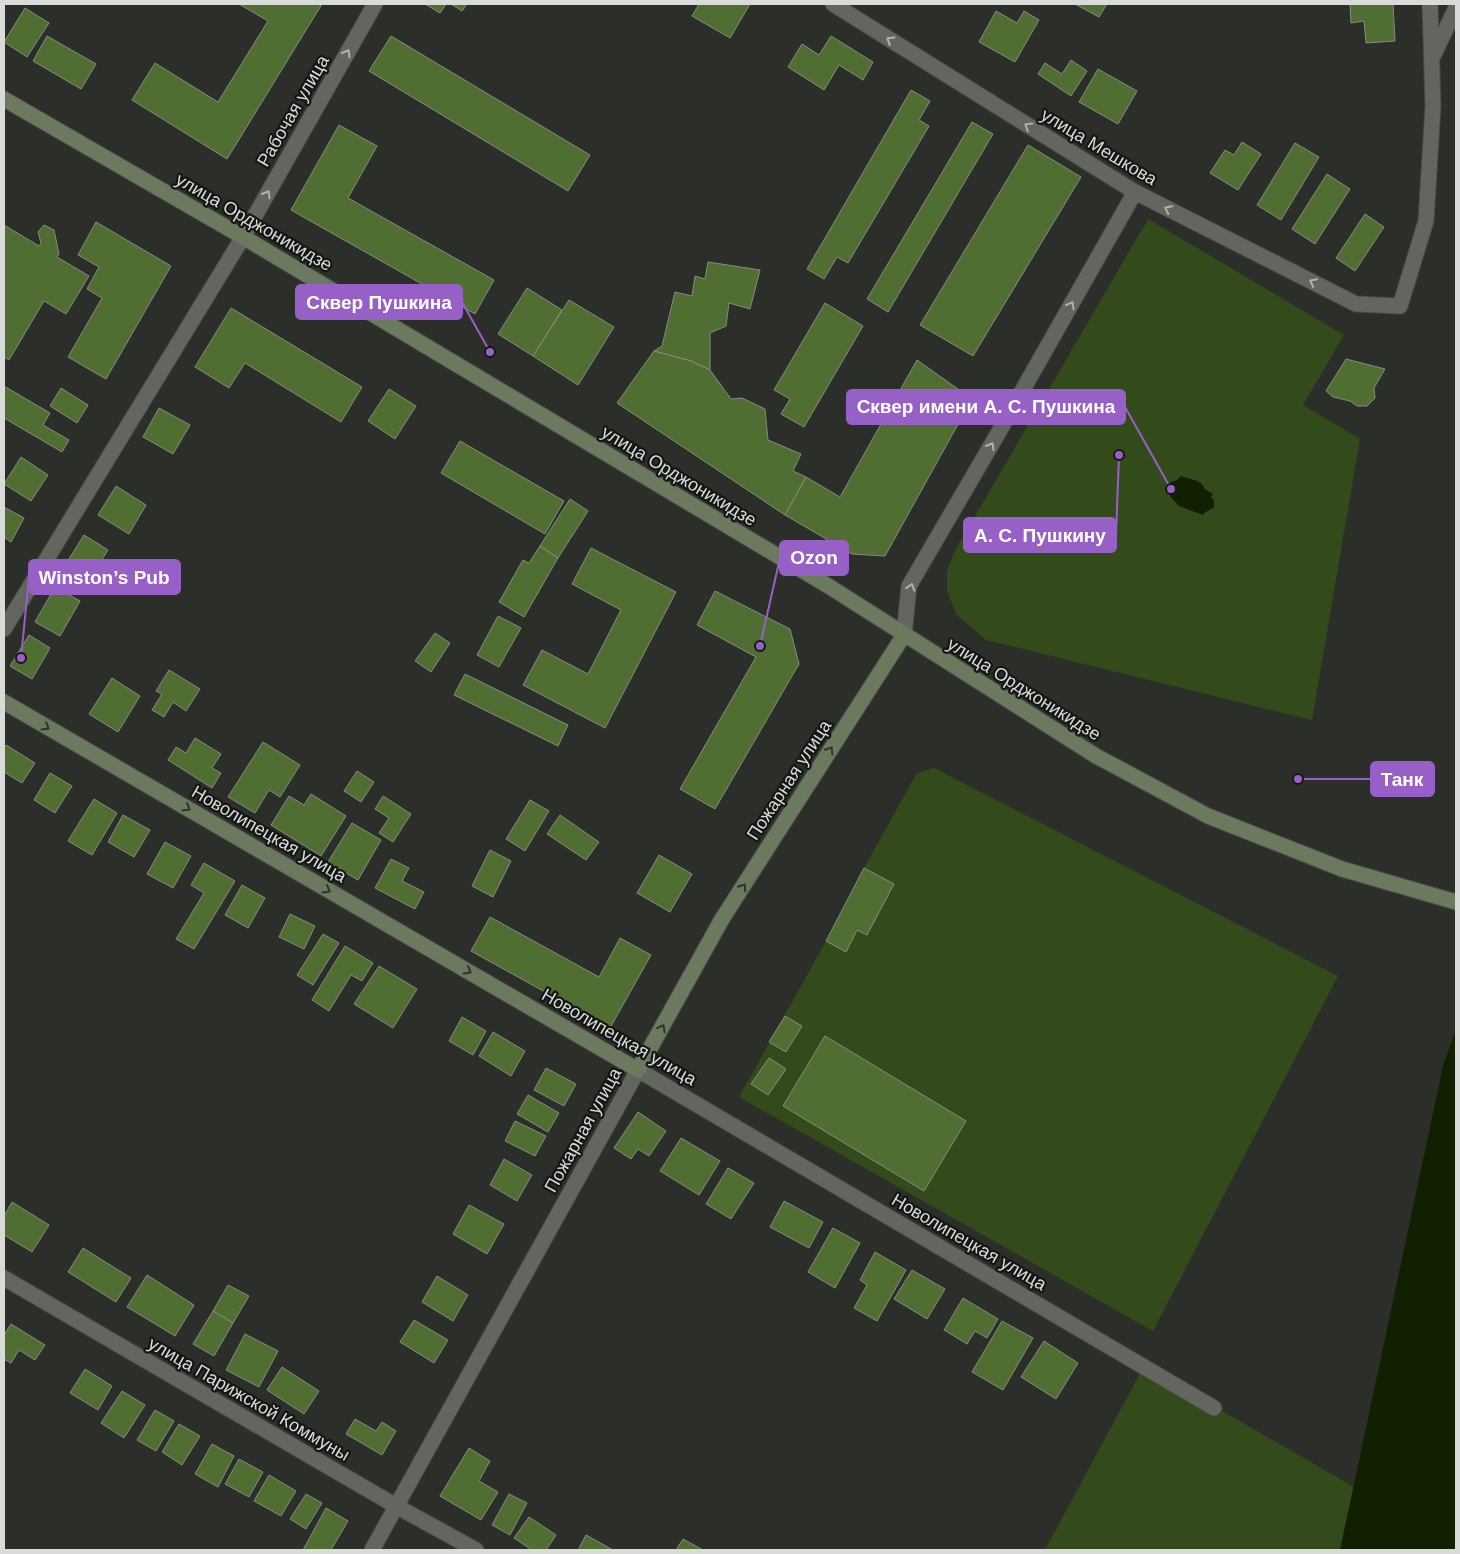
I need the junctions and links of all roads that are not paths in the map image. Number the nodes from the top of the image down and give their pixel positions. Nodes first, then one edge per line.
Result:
1 (375, 4) edge
2 (832, 4) edge
3 (1430, 4) edge
4 (1456, 8) edge
5 (1432, 60) junction
6 (4, 99) edge
7 (1135, 192) junction
8 (243, 237) junction
9 (4, 629) edge
10 (904, 635) junction
11 (4, 702) edge
12 (1456, 902) edge
13 (638, 1070) junction
14 (4, 1278) edge
15 (1214, 1408) dead end
16 (396, 1506) junction
17 (372, 1550) edge
18 (476, 1550) edge

8 -> 1 street, Рабочая улица
7 -> 2 street, улица Мешкова
3 - 5 street
4 - 5 street
5 -> 7 street, улица Мешкова
6 - 8 main road, улица Орджоникидзе
10 -> 7 street
8 - 9 street, Рабочая улица
8 - 10 main road, улица Орджоникидзе
10 - 12 main road, улица Орджоникидзе
13 -> 10 main road, Пожарная улица
11 -> 13 main road, Новолипецкая улица
13 - 15 street, Новолипецкая улица
13 - 16 street, Пожарная улица
14 - 16 street, улица Парижской Коммуны
16 - 17 street, Пожарная улица
16 - 18 street, улица Парижской Коммуны

